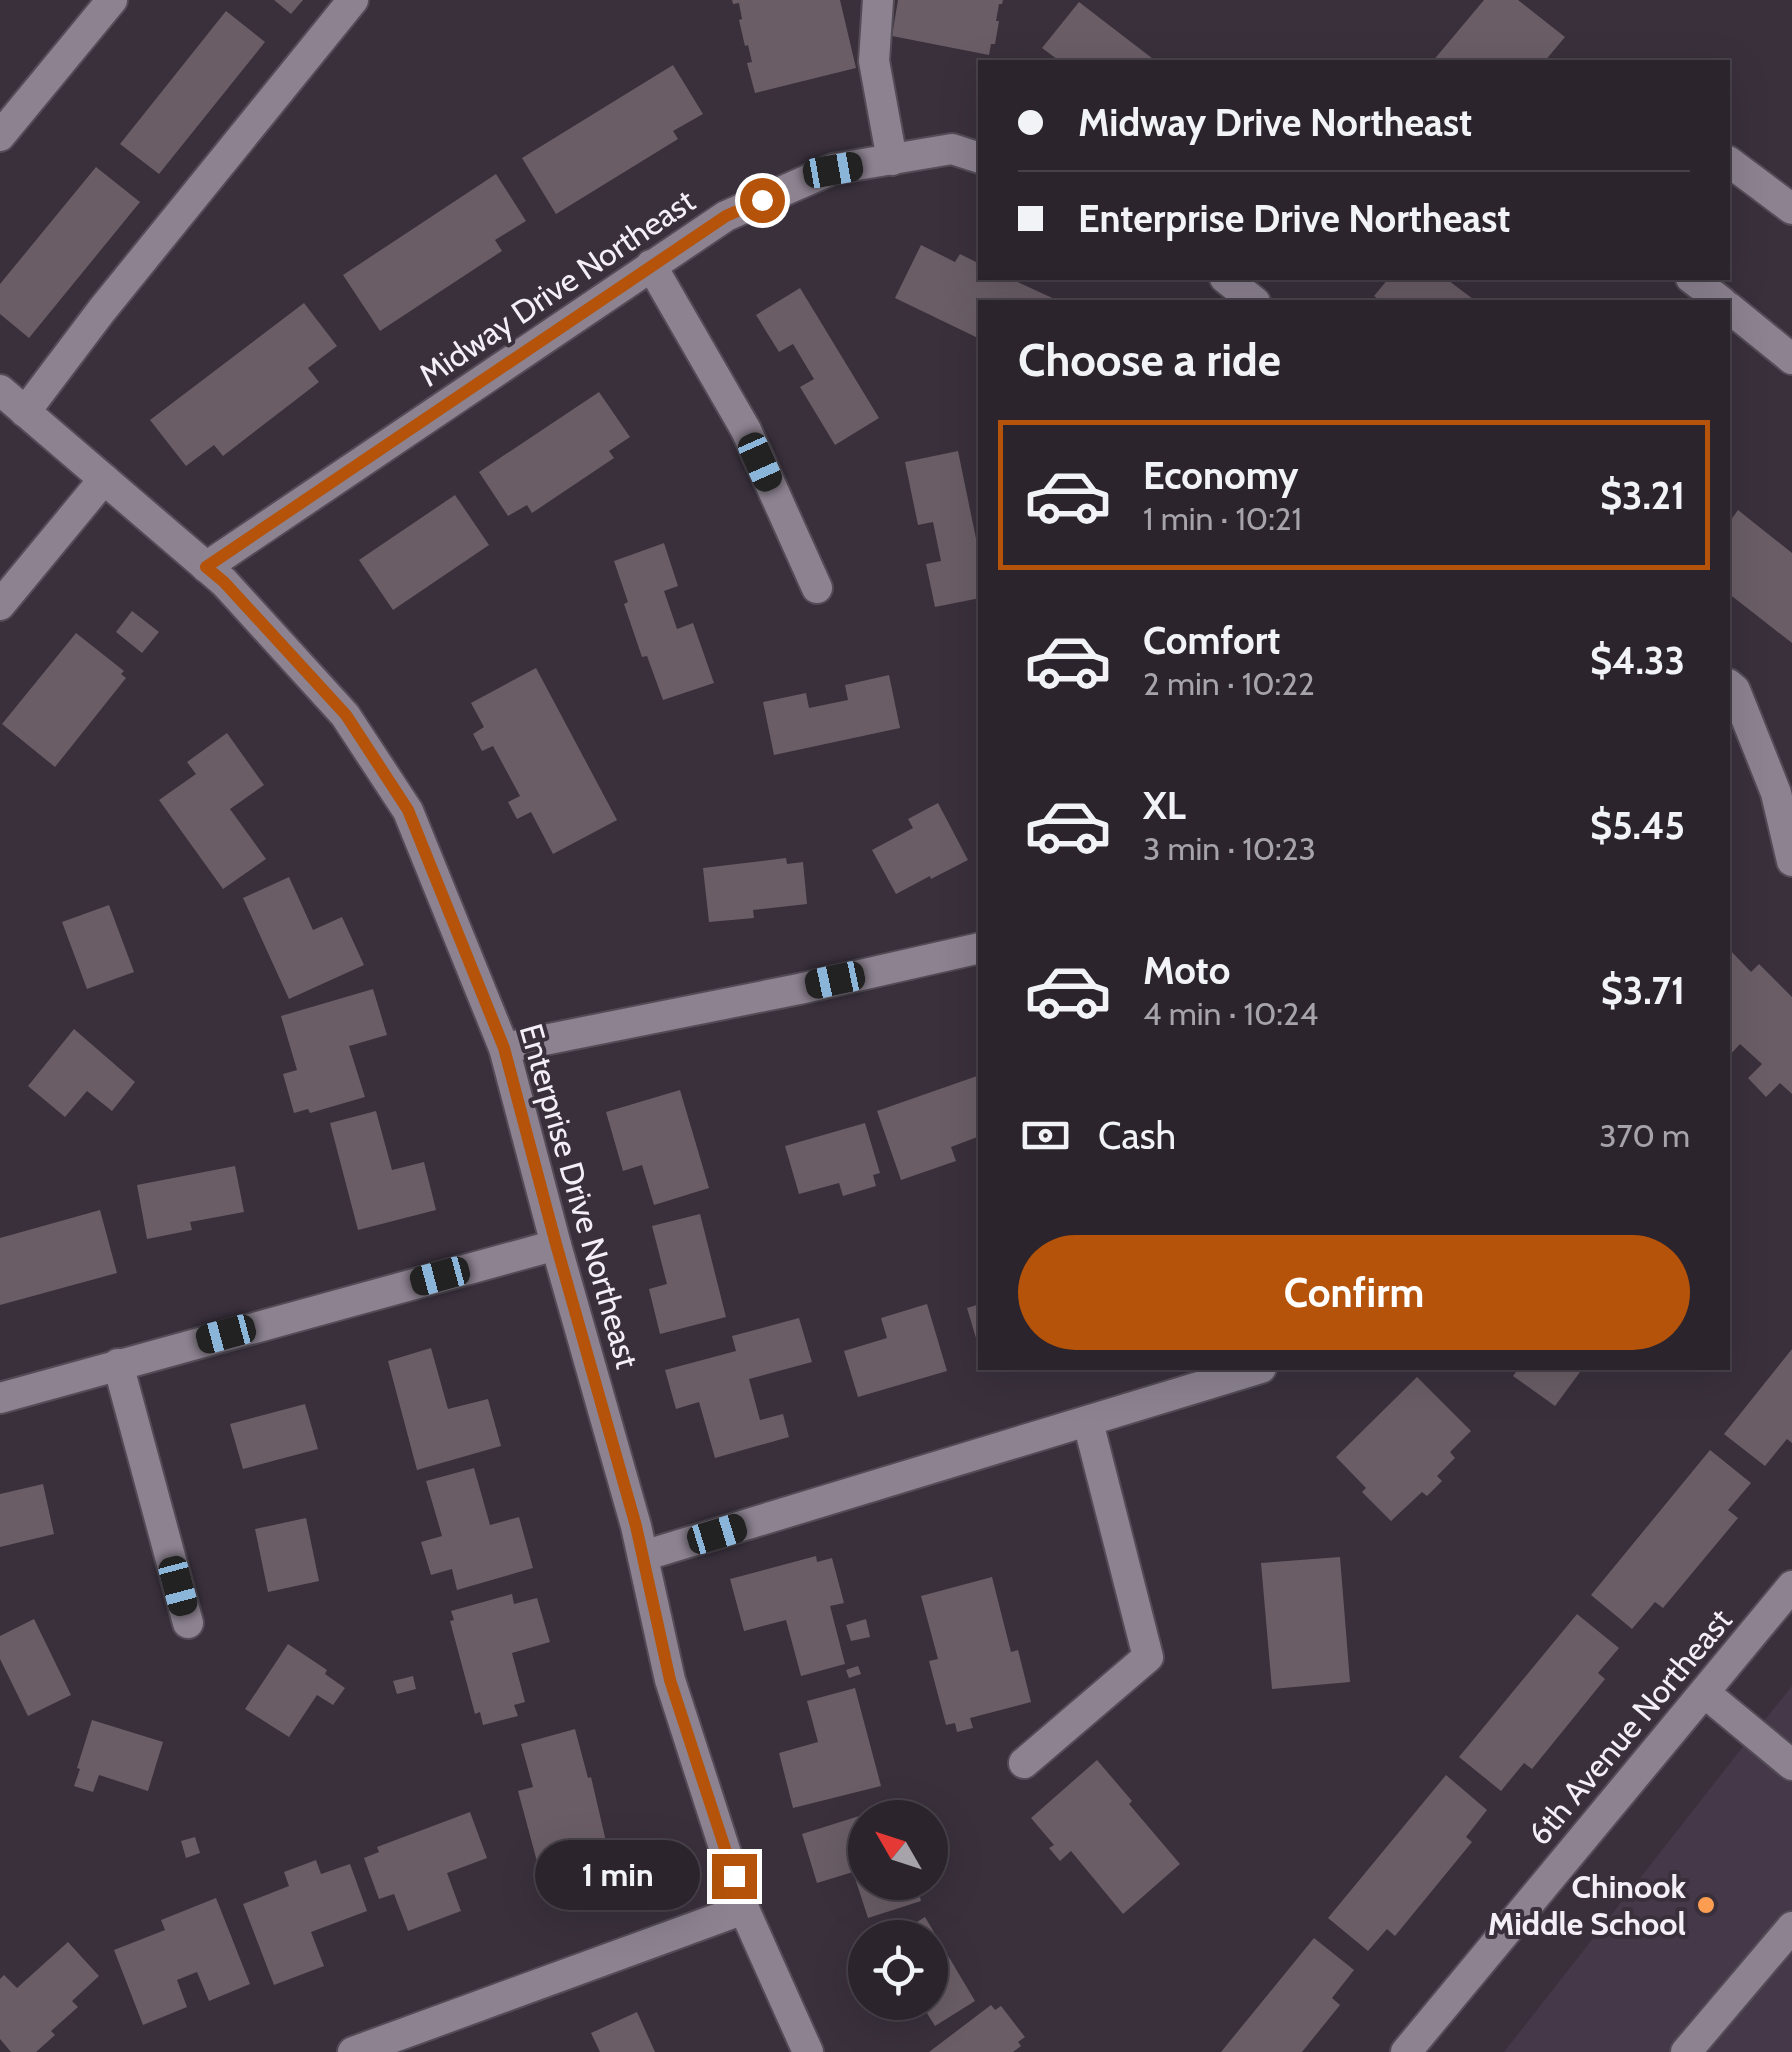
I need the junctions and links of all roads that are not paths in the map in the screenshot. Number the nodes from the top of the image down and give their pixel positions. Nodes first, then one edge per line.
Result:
1 (112, 0) edge
2 (353, 0) edge
3 (878, 0) edge
4 (0, 136) edge
5 (978, 157) edge
6 (892, 160) junction
7 (1730, 162) edge
8 (1792, 209) edge
9 (652, 265) junction
10 (1228, 280) edge
11 (1694, 280) edge
12 (1252, 300) edge
13 (1719, 300) edge
14 (1730, 309) edge
15 (1792, 358) edge
16 (0, 390) edge
17 (25, 412) junction
18 (104, 479) junction
19 (206, 567) junction
20 (817, 588) dead end
21 (0, 605) edge
22 (1730, 686) edge
23 (1792, 861) edge
24 (978, 948) edge
25 (504, 1048) junction
26 (556, 1244) junction
27 (118, 1364) junction
28 (1255, 1370) edge
29 (0, 1398) edge
30 (1088, 1422) junction
31 (643, 1556) junction
32 (1792, 1586) edge
33 (188, 1623) dead end
34 (1705, 1692) junction
35 (1024, 1763) dead end
36 (1792, 1766) edge
37 (744, 1909) junction
38 (1792, 1927) edge
39 (353, 2052) edge
40 (808, 2052) edge
41 (1406, 2052) edge
42 (1686, 2052) edge

1 - 4 street
2 - 17 street
3 - 6 street
5 - 6 street, Midway Drive Northeast
6 - 9 street, Midway Drive Northeast
7 - 8 street
9 - 19 street, Midway Drive Northeast
9 - 20 street
10 - 12 street
11 - 13 street
14 - 15 street
16 - 17 street, Enterprise Drive Northeast
17 - 18 street, Enterprise Drive Northeast
18 - 19 street, Enterprise Drive Northeast
18 - 21 street
19 - 25 street, Enterprise Drive Northeast
22 - 23 street
24 - 25 street
25 - 26 street, Enterprise Drive Northeast
26 - 27 street
26 - 31 street, Enterprise Drive Northeast
27 - 29 street
27 - 33 street
28 - 30 street
30 - 31 street
30 - 35 street
31 - 37 street, Enterprise Drive Northeast
32 - 34 street, 6th Avenue Northeast
34 - 36 street
34 - 41 street, 6th Avenue Northeast
37 - 39 street
37 - 40 street, Enterprise Drive Northeast
38 - 42 street

